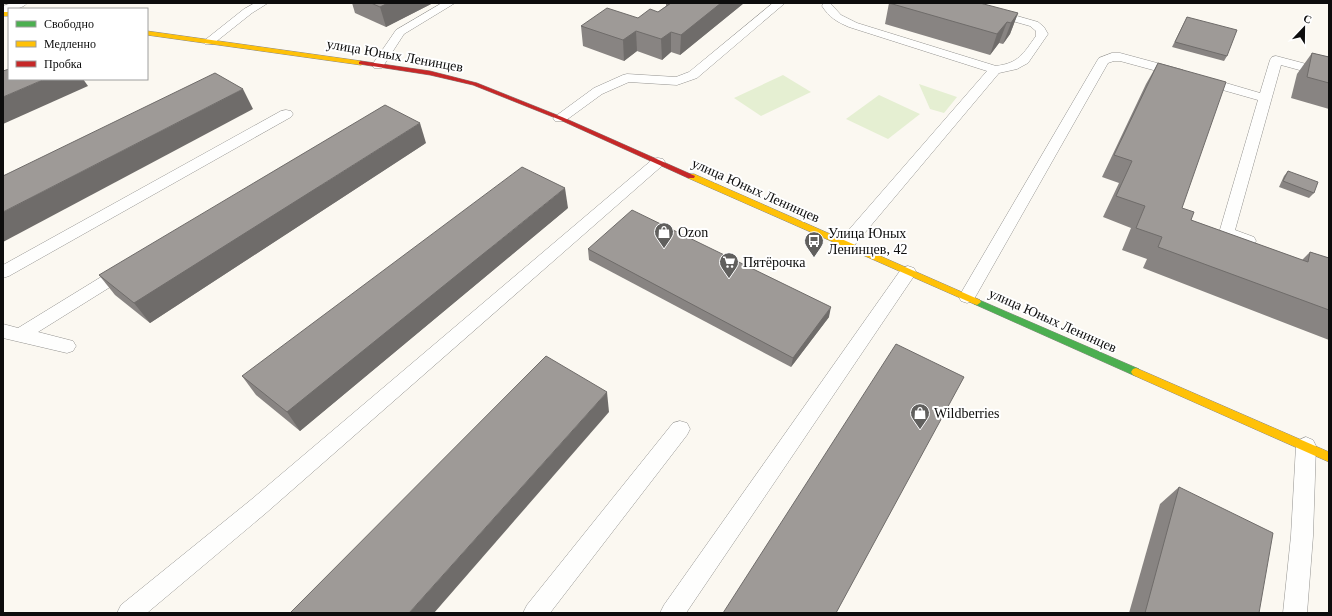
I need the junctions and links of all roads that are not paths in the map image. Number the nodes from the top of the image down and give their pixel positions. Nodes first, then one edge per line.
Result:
1 (22, 3) edge
2 (263, 3) edge
3 (450, 3) edge
4 (780, 3) edge
5 (960, 3) edge
6 (825, 4) edge
7 (8, 8) edge
8 (148, 33) edge
9 (209, 42) junction
10 (378, 65) junction
11 (995, 70) junction
12 (1329, 74) edge
13 (1265, 98) junction
14 (286, 114) dead end
15 (560, 118) junction
16 (658, 162) junction
17 (846, 244) junction
18 (1263, 246) edge
19 (135, 264) edge
20 (3, 272) edge
21 (908, 272) junction
22 (967, 298) junction
23 (11, 333) edge
24 (66, 346) dead end
25 (680, 429) dead end
26 (1306, 446) junction
27 (1329, 457) edge
28 (129, 613) edge
29 (535, 613) edge
30 (672, 613) edge
31 (1295, 613) edge

1 - 7 lane
2 - 9 lane
3 - 10 lane
4 - 15 lane
5 - 11 lane
6 - 11 lane
8 - 9 main road, улица Юных Ленинцев
9 - 10 main road, улица Юных Ленинцев
10 - 15 main road, улица Юных Ленинцев
11 - 17 lane
12 - 13 lane
13 - 18 lane
13 - 22 lane
14 - 20 lane
15 - 16 main road, улица Юных Ленинцев
16 - 17 main road, улица Юных Ленинцев
16 - 28 lane
17 - 21 main road, улица Юных Ленинцев
19 - 23 lane
21 - 22 main road, улица Юных Ленинцев
21 - 30 lane
22 - 26 main road, улица Юных Ленинцев
23 - 24 lane
25 - 29 lane
26 - 27 main road, улица Юных Ленинцев
26 - 31 lane

